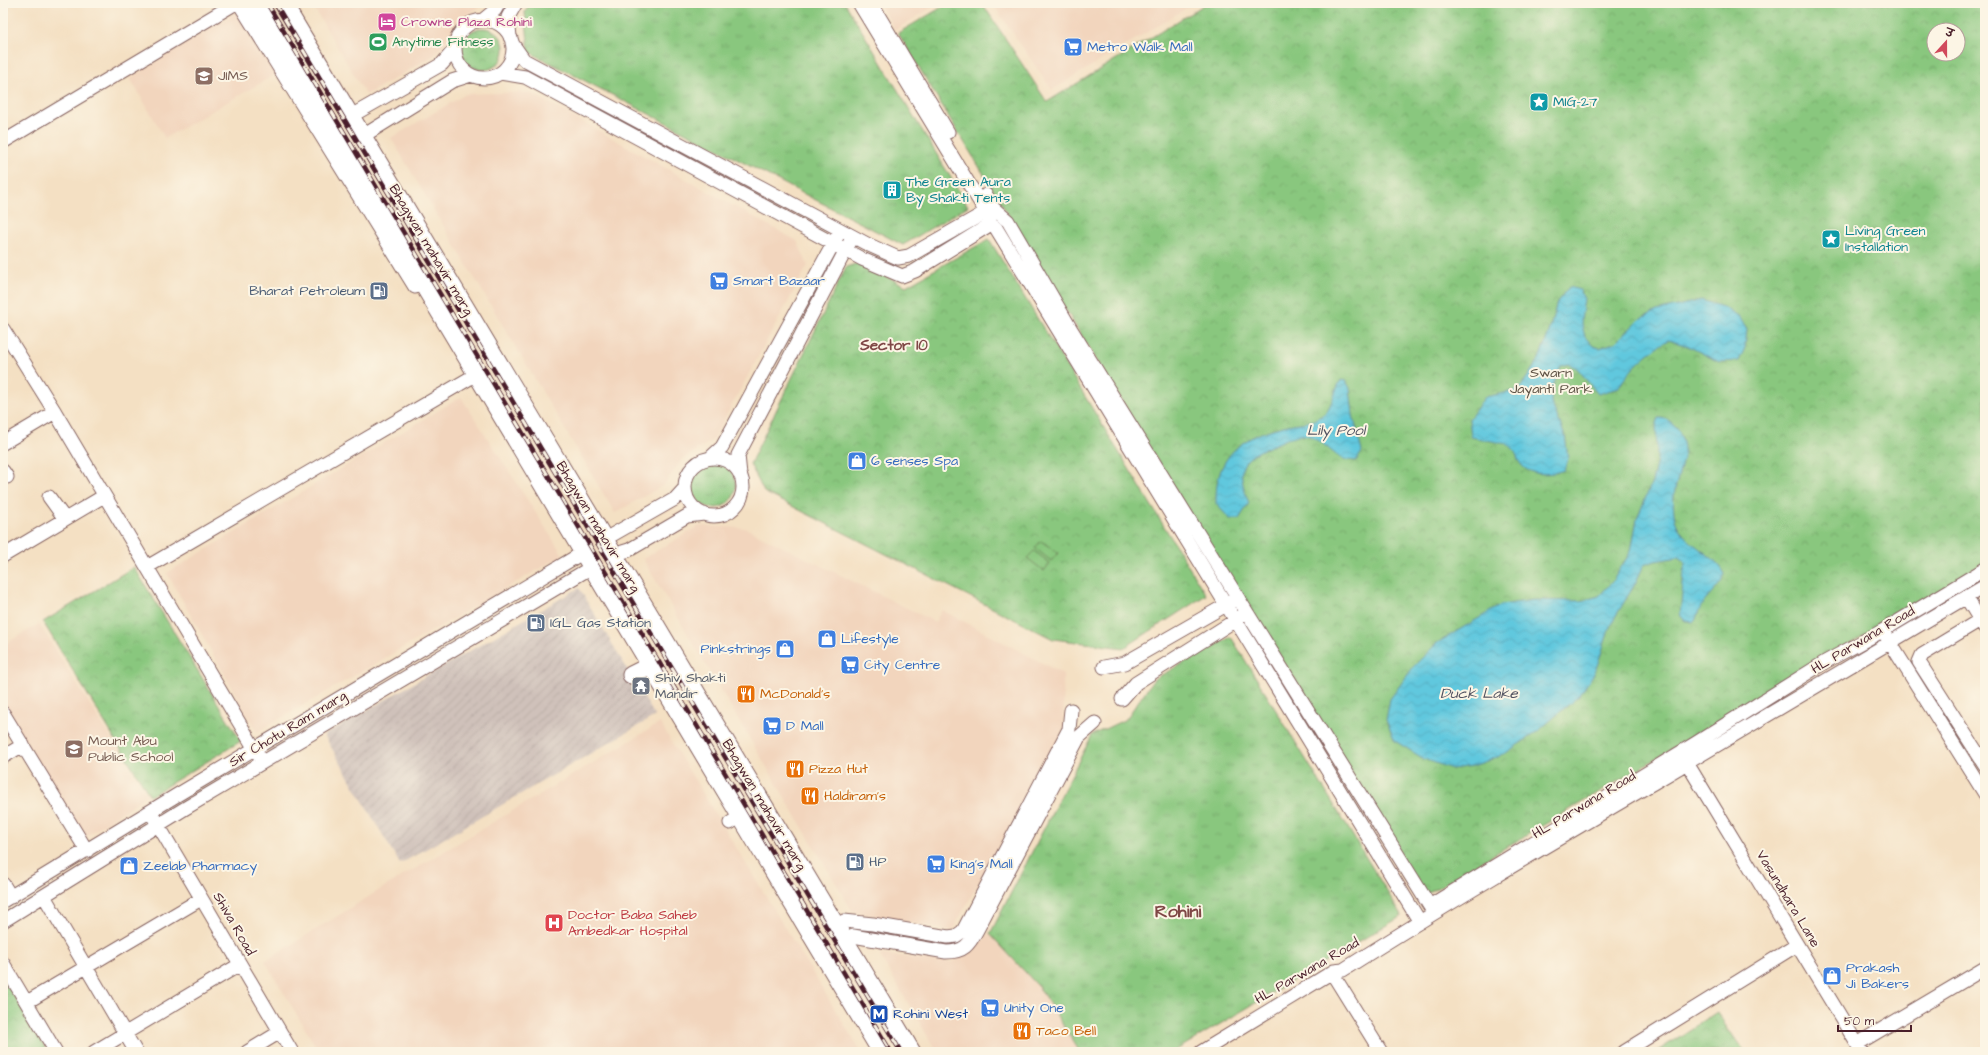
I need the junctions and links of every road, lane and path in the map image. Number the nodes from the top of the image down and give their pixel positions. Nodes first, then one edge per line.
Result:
1 (236, 3) edge
2 (239, 3) edge
3 (255, 3) edge
4 (283, 3) edge
5 (499, 3) edge
6 (516, 3) edge
7 (859, 3) edge
8 (871, 3) edge
9 (483, 20) junction
10 (511, 40) junction
11 (455, 50) junction
12 (500, 73) junction
13 (471, 75) junction
14 (351, 116) junction
15 (363, 136) junction
16 (3, 142) edge
17 (1001, 215) junction
18 (989, 218) junction
19 (841, 230) junction
20 (853, 237) junction
21 (834, 243) junction
22 (429, 246) junction
23 (846, 250) junction
24 (409, 260) junction
25 (424, 286) junction
26 (3, 329) edge
27 (477, 374) junction
28 (55, 412) junction
29 (3, 443) edge
30 (710, 458) junction
31 (740, 475) junction
32 (684, 488) junction
33 (104, 496) junction
34 (49, 497) dead end
35 (704, 514) junction
36 (65, 519) junction
37 (605, 539) junction
38 (584, 552) junction
39 (613, 555) junction
40 (3, 556) edge
41 (147, 567) junction
42 (592, 567) junction
43 (1985, 569) edge
44 (1985, 586) edge
45 (1966, 597) junction
46 (1238, 598) junction
47 (1226, 604) junction
48 (1247, 613) junction
49 (1236, 620) junction
50 (1983, 624) edge
51 (1882, 631) junction
52 (1891, 643) junction
53 (651, 664) junction
54 (1104, 666) dead end
55 (630, 675) dead end
56 (1122, 699) dead end
57 (1071, 710) dead end
58 (3, 713) edge
59 (1095, 723) dead end
60 (23, 745) junction
61 (254, 749) junction
62 (3, 757) edge
63 (1983, 757) edge
64 (263, 762) junction
65 (1687, 763) junction
66 (1966, 763) junction
67 (1985, 794) edge
68 (150, 811) junction
69 (158, 825) junction
70 (87, 851) junction
71 (3, 884) edge
72 (44, 896) junction
73 (7, 899) edge
74 (201, 899) junction
75 (1432, 909) junction
76 (1417, 918) junction
77 (3, 921) edge
78 (844, 921) dead end
79 (853, 936) dead end
80 (1797, 945) junction
81 (3, 963) edge
82 (240, 964) junction
83 (86, 967) junction
84 (1985, 968) edge
85 (1333, 972) junction
86 (27, 1002) junction
87 (280, 1032) junction
88 (125, 1033) junction
89 (1859, 1048) edge
90 (56, 1052) edge
91 (94, 1052) edge
92 (136, 1052) edge
93 (247, 1052) edge
94 (292, 1052) edge
95 (881, 1052) edge
96 (912, 1052) edge
97 (1201, 1052) edge
98 (1382, 1052) edge
99 (1624, 1052) edge

1 - 16 street
2 - 25 street
3 - 24 main road, Bhagwan mahavir marg
4 - 14 main road, Bhagwan mahavir marg
5 - 9 street
6 - 10 street
7 - 18 street
8 - 17 street
9 - 10 street
9 - 11 street
10 - 12 street
10 - 19 street
11 - 13 street
11 - 14 street
12 - 13 street
12 - 21 street
13 - 15 street
14 - 15 main road, Bhagwan mahavir marg
15 - 22 main road, Bhagwan mahavir marg
17 - 18 street
17 - 46 street
18 - 20 street
18 - 23 street
18 - 47 street
19 - 20 street
19 - 21 street
20 - 23 street
21 - 23 street
21 - 30 street
22 - 24 main road
22 - 37 main road, Bhagwan mahavir marg
23 - 31 street
24 - 25 main road, Bhagwan mahavir marg
25 - 27 main road, Bhagwan mahavir marg
26 - 28 street
27 - 38 main road, Bhagwan mahavir marg
27 - 41 street
28 - 29 street
28 - 33 street
30 - 31 street
30 - 32 street
31 - 35 street
32 - 35 street
32 - 37 street
33 - 36 street
33 - 41 street
34 - 36 street
35 - 39 street
36 - 40 street
37 - 39 main road, Bhagwan mahavir marg
38 - 42 main road, Bhagwan mahavir marg
38 - 61 street, Sir Chotu Ram marg
39 - 96 main road, Bhagwan mahavir marg
41 - 61 street
42 - 53 main road, Bhagwan mahavir marg
42 - 64 street, Sir Chotu Ram marg
43 - 51 street
44 - 45 street, HL Parwana Road
45 - 50 street
45 - 52 street, HL Parwana Road
46 - 47 street
46 - 48 street
47 - 49 street
47 - 54 street
48 - 49 street
48 - 75 street
49 - 56 street
49 - 76 street
50 - 63 street
51 - 52 street
51 - 75 street
52 - 65 street, HL Parwana Road
52 - 66 street
53 - 55 main road
53 - 95 main road, Bhagwan mahavir marg
57 - 78 street
58 - 60 street
59 - 79 street
60 - 62 street
60 - 70 street
61 - 64 street
61 - 68 street, Sir Chotu Ram marg
63 - 66 street
64 - 69 street, Sir Chotu Ram marg
65 - 75 street, HL Parwana Road
65 - 80 street, Vasundhara Lane
66 - 67 street
68 - 69 street, Shiva Road
68 - 70 street, Sir Chotu Ram marg
69 - 72 street, Sir Chotu Ram marg
69 - 74 street, Shiva Road
70 - 73 street, Sir Chotu Ram marg
71 - 73 street
72 - 77 street, Sir Chotu Ram marg
72 - 83 street
74 - 82 street, Shiva Road
74 - 83 street
75 - 76 street, HL Parwana Road
76 - 85 street, HL Parwana Road
80 - 89 street, Vasundhara Lane
80 - 99 street
81 - 86 street
82 - 87 street, Shiva Road
82 - 88 street
83 - 86 street
83 - 88 street
84 - 89 street
85 - 97 street, HL Parwana Road
85 - 98 street
86 - 90 street
87 - 93 street
87 - 94 street, Shiva Road
88 - 91 street
88 - 92 street

